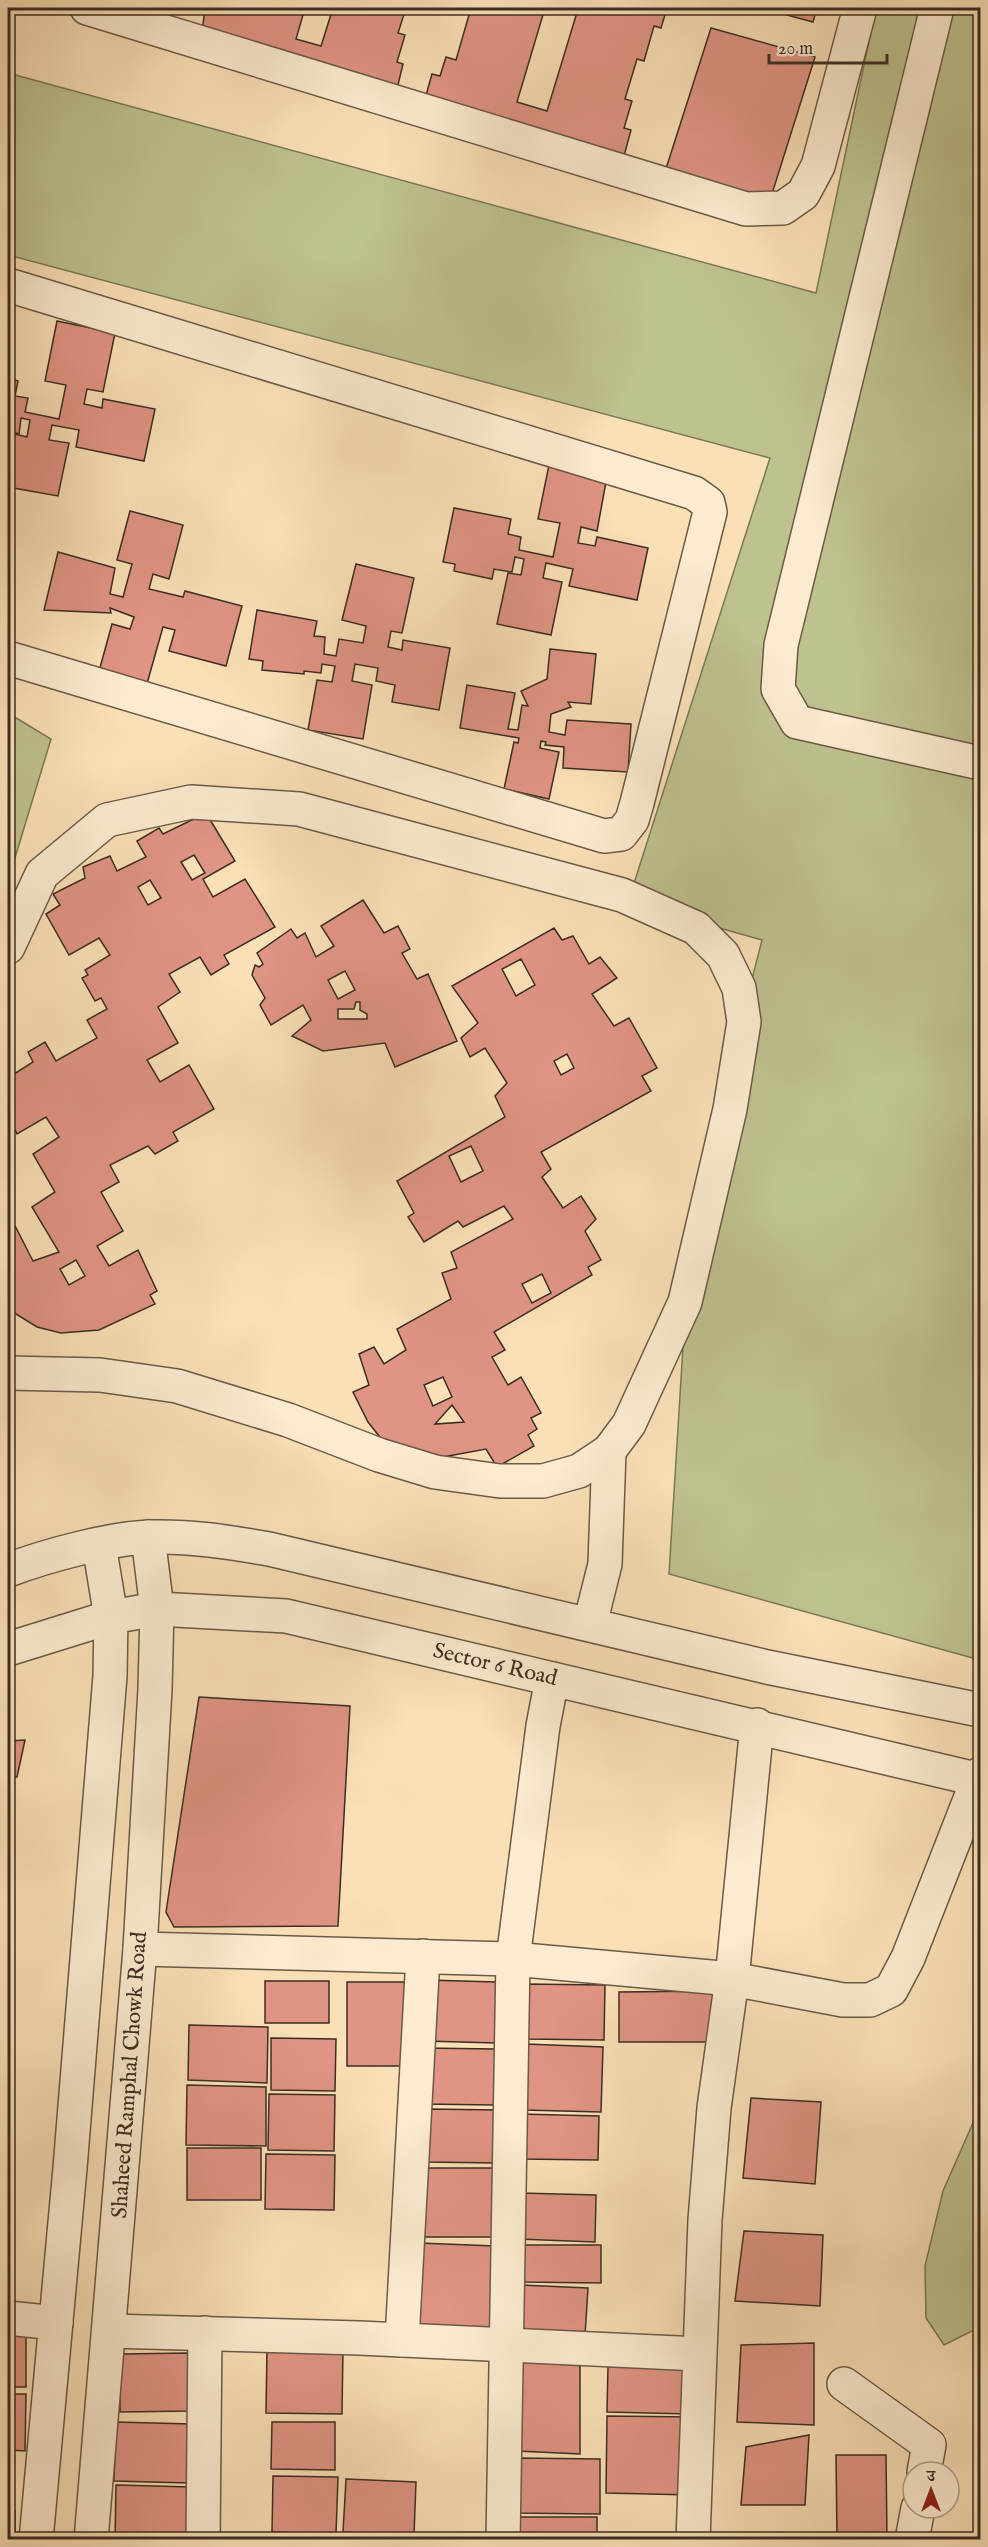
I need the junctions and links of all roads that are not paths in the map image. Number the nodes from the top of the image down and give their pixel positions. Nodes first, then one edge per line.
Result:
1 (87, 8) edge
2 (861, 8) edge
3 (937, 8) edge
4 (8, 285) edge
5 (8, 658) edge
6 (981, 763) edge
7 (8, 947) edge
8 (8, 1373) edge
9 (609, 1450) junction
10 (148, 1537) junction
11 (99, 1545) junction
12 (8, 1570) edge
13 (158, 1609) junction
14 (111, 1617) junction
15 (590, 1624) junction
16 (8, 1649) edge
17 (552, 1679) junction
18 (981, 1710) edge
19 (757, 1725) junction
20 (980, 1778) edge
21 (140, 1949) junction
22 (423, 1956) junction
23 (513, 1959) junction
24 (732, 1979) junction
25 (8, 2318) edge
26 (56, 2323) junction
27 (109, 2331) junction
28 (205, 2334) junction
29 (402, 2340) junction
30 (508, 2345) junction
31 (699, 2354) junction
32 (844, 2384) dead end
33 (926, 2460) edge
34 (916, 2520) edge
35 (36, 2540) edge
36 (92, 2540) edge
37 (203, 2540) edge
38 (504, 2540) edge
39 (693, 2540) edge
40 (912, 2540) edge

1 - 2 street
3 - 6 street
4 - 5 street
7 - 9 street
8 - 9 street
9 - 15 street
10 - 11 street
10 - 13 street, Shaheed Ramphal Chowk Road
10 - 15 street
11 - 12 street
11 - 14 street
13 - 14 street, Sector 6 Road
13 - 17 street, Sector 6 Road
13 - 21 street, Shaheed Ramphal Chowk Road
14 - 16 street, Sector 6 Road
14 - 26 street
15 - 18 street
17 - 19 street, Sector 6 Road
17 - 23 street
19 - 20 street, Sector 6 Road
19 - 24 street
20 - 24 street
21 - 22 street
21 - 27 street, Shaheed Ramphal Chowk Road
22 - 23 street
22 - 29 street
23 - 24 street
23 - 30 street
24 - 31 street
25 - 26 street
26 - 35 street
27 - 28 street
27 - 36 street, Shaheed Ramphal Chowk Road
28 - 29 street
28 - 37 street
29 - 30 street
30 - 31 street
30 - 38 street
31 - 39 street
32 - 33 street
34 - 40 street

